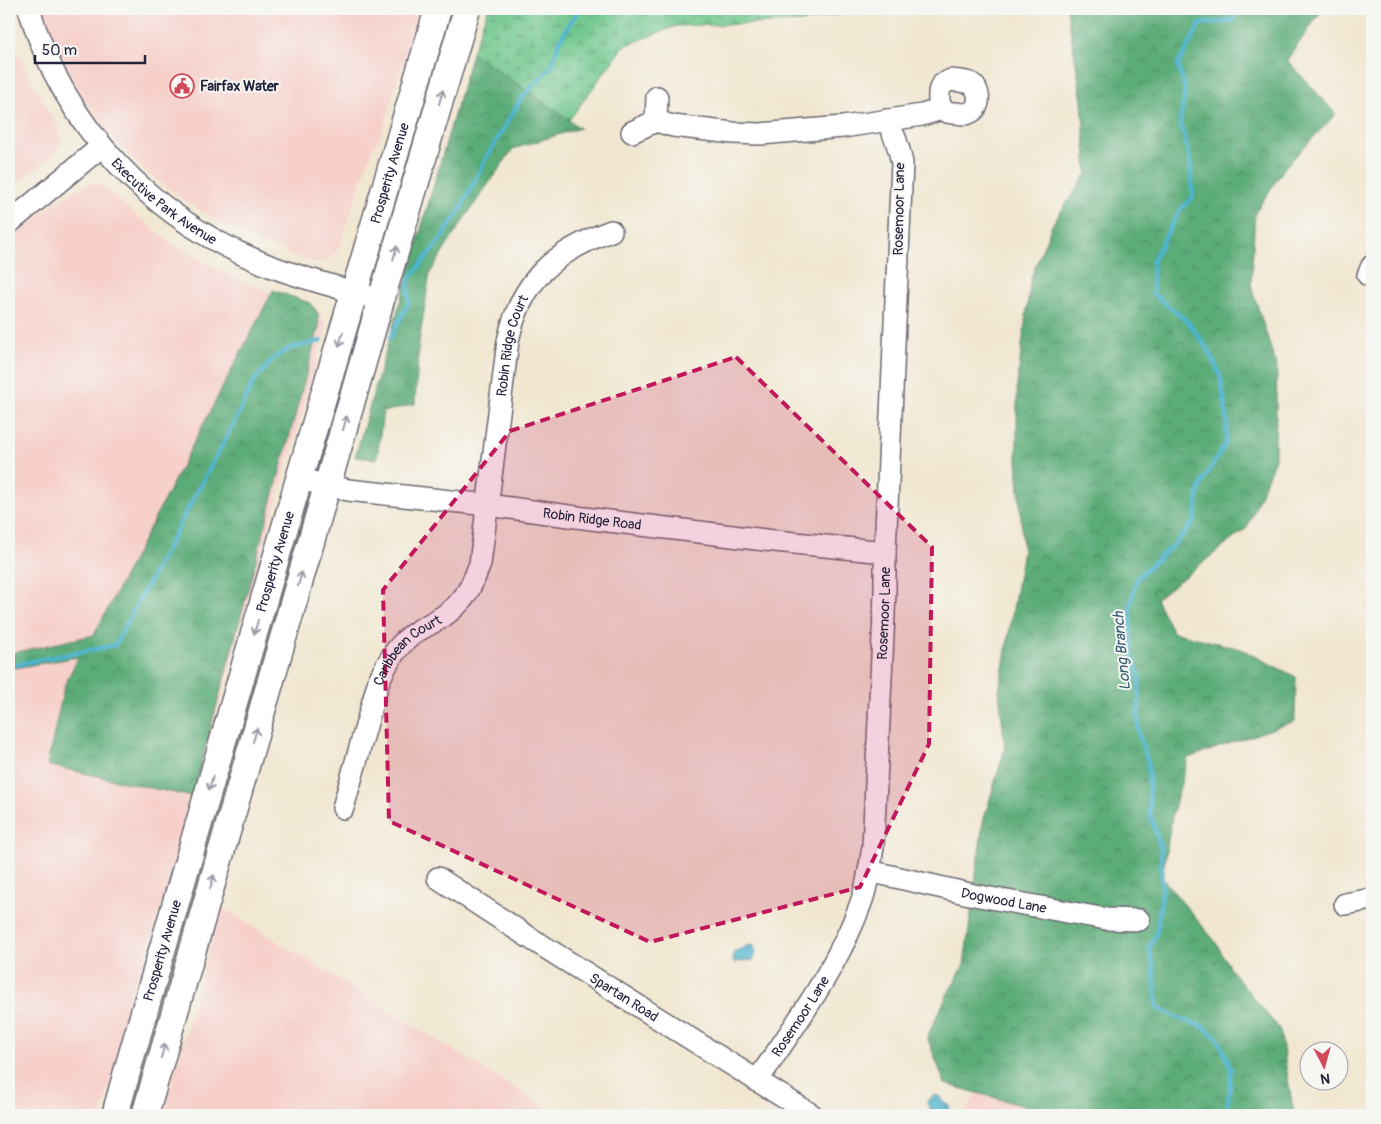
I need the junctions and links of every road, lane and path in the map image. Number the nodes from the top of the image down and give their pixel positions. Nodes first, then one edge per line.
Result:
1 (29, 9) edge
2 (438, 9) edge
3 (467, 9) edge
4 (657, 97) dead end
5 (942, 108) dead end
6 (886, 120) junction
7 (656, 121) junction
8 (632, 132) dead end
9 (102, 146) junction
10 (9, 223) edge
11 (610, 231) dead end
12 (354, 292) junction
13 (381, 300) junction
14 (299, 480) junction
15 (327, 487) junction
16 (488, 505) junction
17 (886, 552) junction
18 (343, 808) dead end
19 (869, 871) junction
20 (438, 878) dead end
21 (1372, 899) edge
22 (1345, 904) dead end
23 (1139, 920) dead end
24 (757, 1081) junction
25 (115, 1115) edge
26 (145, 1115) edge
27 (812, 1115) edge

1 - 9 street, Executive Park Avenue
2 - 12 main road, Prosperity Avenue
13 -> 3 main road, Prosperity Avenue
4 - 7 street
5 - 6 street
6 - 7 street
6 - 17 street, Rosemoor Lane
7 - 8 street
9 - 10 street
9 - 12 street, Executive Park Avenue
11 - 16 street, Robin Ridge Court
12 - 13 street, Executive Park Avenue
12 -> 14 main road, Prosperity Avenue
15 -> 13 main road, Prosperity Avenue
14 - 15 street, Robin Ridge Road
14 -> 25 main road, Prosperity Avenue
15 - 16 street, Robin Ridge Road
26 -> 15 main road, Prosperity Avenue
16 - 17 street, Robin Ridge Road
16 - 18 street, Caribbean Court
17 - 19 street, Rosemoor Lane
19 - 23 street, Dogwood Lane
19 - 24 street, Rosemoor Lane
20 - 24 street, Spartan Road
21 - 22 street
24 - 27 street, Spartan Road

